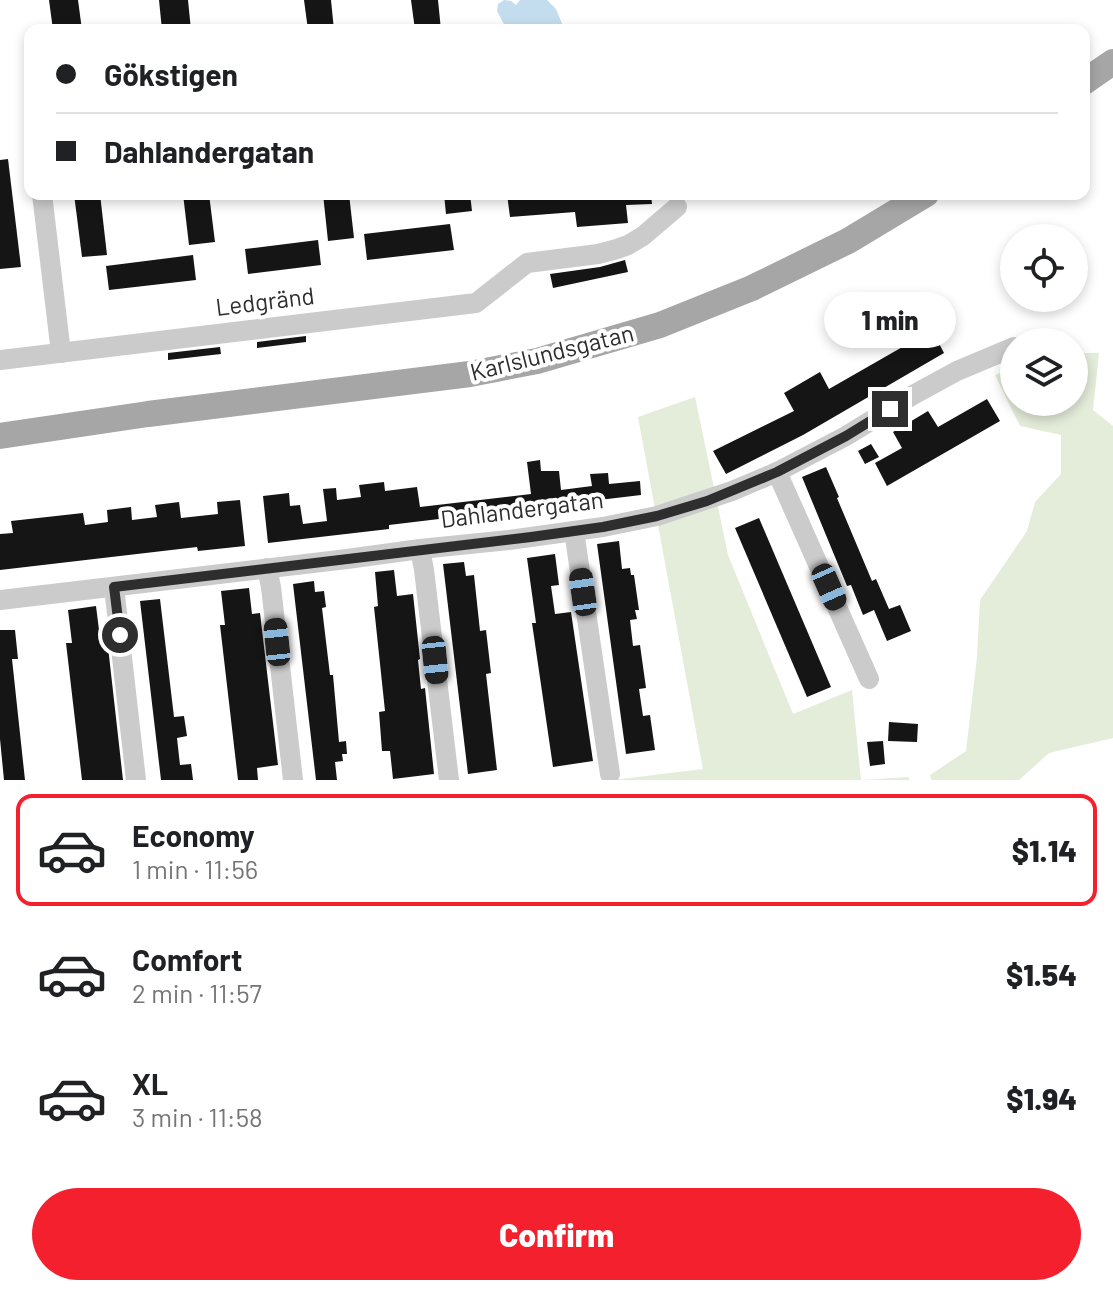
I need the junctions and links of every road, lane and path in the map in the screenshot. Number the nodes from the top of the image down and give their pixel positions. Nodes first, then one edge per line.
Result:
1 (1113, 62) edge
2 (1090, 78) edge
3 (43, 200) edge
4 (916, 200) edge
5 (677, 207) dead end
6 (61, 353) junction
7 (1000, 353) edge
8 (0, 360) edge
9 (148, 414) junction
10 (0, 419) edge
11 (0, 436) edge
12 (777, 472) junction
13 (574, 531) junction
14 (420, 549) junction
15 (267, 568) junction
16 (114, 587) junction
17 (0, 600) edge
18 (869, 679) dead end
19 (610, 774) dead end
20 (136, 780) edge
21 (293, 780) edge
22 (449, 780) edge

1 - 2 main road
3 - 6 street
4 - 9 main road, Karlslundsgatan
5 - 6 street, Ledgränd
6 - 8 street, Ledgränd
7 - 12 street, Dahlandergatan
9 - 10 main road, Karlslundsgatan
9 - 11 main road, Karlslundsgatan
12 - 13 street, Dahlandergatan
12 - 18 street
13 - 14 street, Dahlandergatan
13 - 19 street
14 - 15 street, Dahlandergatan
14 - 22 street
15 - 16 street, Dahlandergatan
15 - 21 street
16 - 17 street, Dahlandergatan
16 - 20 street

